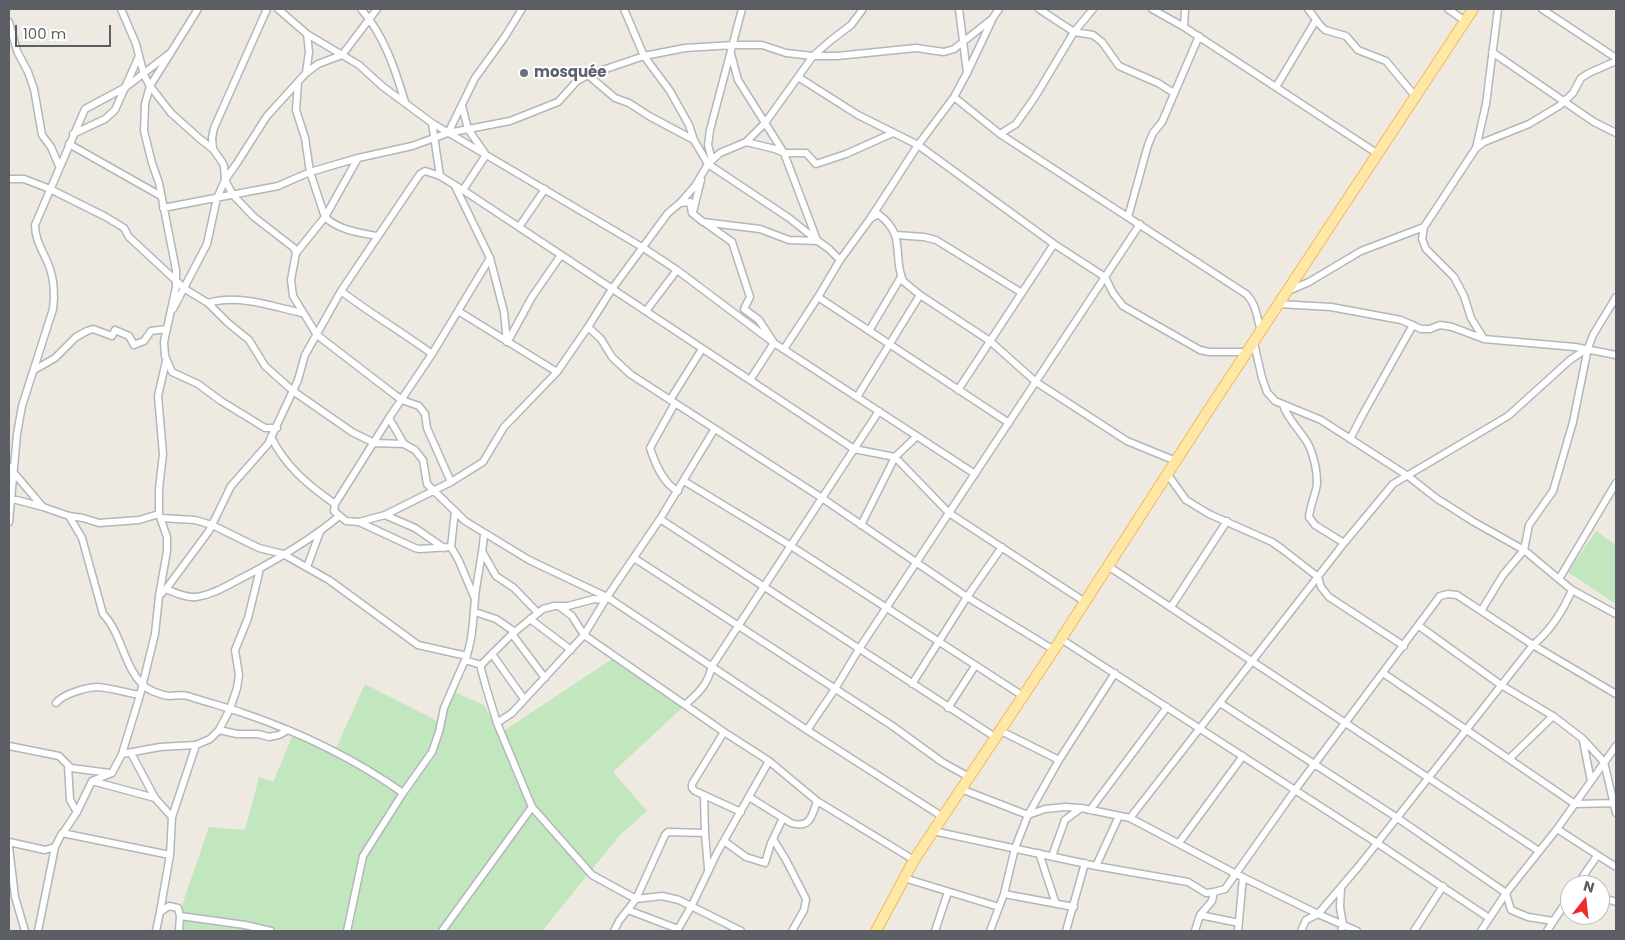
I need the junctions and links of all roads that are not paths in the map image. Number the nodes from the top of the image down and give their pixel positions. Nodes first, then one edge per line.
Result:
1 (121, 9) edge
2 (198, 9) edge
3 (267, 9) edge
4 (278, 9) edge
5 (362, 9) edge
6 (377, 9) edge
7 (522, 9) edge
8 (624, 9) edge
9 (742, 9) edge
10 (863, 9) edge
11 (959, 9) edge
12 (999, 9) edge
13 (1039, 9) edge
14 (1093, 9) edge
15 (1152, 9) edge
16 (1185, 9) edge
17 (1308, 9) edge
18 (1448, 9) edge
19 (1473, 9) edge
20 (1498, 9) edge
21 (1542, 9) edge
22 (370, 18) junction
23 (992, 19) junction
24 (1316, 20) junction
25 (1465, 20) junction
26 (9, 22) edge
27 (1184, 28) junction
28 (1074, 32) junction
29 (307, 34) junction
30 (1199, 36) junction
31 (963, 40) junction
32 (734, 45) junction
33 (1492, 52) junction
34 (170, 53) junction
35 (732, 54) junction
36 (342, 55) junction
37 (139, 56) junction
38 (644, 56) junction
39 (814, 56) junction
40 (1616, 59) edge
41 (306, 73) junction
42 (967, 73) junction
43 (144, 74) junction
44 (588, 75) junction
45 (798, 77) junction
46 (298, 82) junction
47 (150, 86) junction
48 (126, 87) junction
49 (1276, 87) junction
50 (1174, 93) junction
51 (954, 96) junction
52 (1415, 96) junction
53 (1564, 101) junction
54 (405, 102) junction
55 (462, 106) junction
56 (432, 123) junction
57 (765, 123) junction
58 (468, 130) junction
59 (892, 133) junction
60 (74, 134) junction
61 (448, 134) junction
62 (1000, 134) junction
63 (1616, 134) edge
64 (434, 138) junction
65 (694, 140) junction
66 (746, 142) junction
67 (69, 144) junction
68 (918, 145) junction
69 (1476, 148) junction
70 (213, 149) junction
71 (784, 154) junction
72 (1378, 154) junction
73 (486, 155) junction
74 (358, 158) junction
75 (438, 161) junction
76 (710, 162) junction
77 (59, 166) junction
78 (430, 171) junction
79 (310, 172) junction
80 (702, 174) junction
81 (440, 176) junction
82 (9, 179) edge
83 (225, 180) junction
84 (454, 185) junction
85 (50, 188) junction
86 (463, 190) junction
87 (545, 190) junction
88 (233, 195) junction
89 (161, 196) junction
90 (217, 198) junction
91 (680, 203) junction
92 (163, 208) junction
93 (325, 217) junction
94 (1128, 217) junction
95 (870, 219) junction
96 (703, 222) junction
97 (1140, 224) junction
98 (519, 227) junction
99 (1424, 227) junction
100 (896, 235) junction
101 (377, 236) junction
102 (818, 241) junction
103 (1054, 244) junction
104 (642, 247) junction
105 (296, 253) junction
106 (561, 255) junction
107 (490, 258) junction
108 (840, 260) junction
109 (676, 270) junction
110 (901, 277) junction
111 (1105, 278) junction
112 (176, 279) junction
113 (185, 288) junction
114 (612, 289) junction
115 (341, 291) junction
116 (1286, 292) junction
117 (1022, 293) junction
118 (920, 295) junction
119 (818, 297) junction
120 (1616, 297) edge
121 (208, 303) junction
122 (1279, 304) junction
123 (458, 311) junction
124 (646, 311) junction
125 (302, 313) junction
126 (170, 315) junction
127 (1413, 325) junction
128 (588, 327) junction
129 (167, 329) junction
130 (869, 330) junction
131 (1261, 332) junction
132 (1593, 335) junction
133 (316, 336) junction
134 (1484, 339) junction
135 (990, 341) junction
136 (507, 342) junction
137 (774, 343) junction
138 (1254, 343) junction
139 (890, 344) junction
140 (1575, 346) junction
141 (1588, 348) junction
142 (702, 349) junction
143 (784, 349) junction
144 (1248, 352) junction
145 (432, 354) junction
146 (1616, 355) edge
147 (166, 361) junction
148 (34, 370) junction
149 (557, 372) junction
150 (298, 380) junction
151 (750, 380) junction
152 (1036, 382) junction
153 (958, 390) junction
154 (292, 391) junction
155 (394, 395) junction
156 (299, 396) junction
157 (857, 397) junction
158 (402, 400) junction
159 (673, 401) junction
160 (1283, 405) junction
161 (879, 411) junction
162 (391, 416) junction
163 (1008, 423) junction
164 (18, 426) junction
165 (266, 428) junction
166 (277, 428) junction
167 (714, 430) junction
168 (9, 431) edge
169 (917, 436) junction
170 (272, 438) junction
171 (1350, 439) junction
172 (374, 443) junction
173 (404, 444) junction
174 (854, 449) junction
175 (895, 457) junction
176 (1176, 461) junction
177 (11, 470) edge
178 (975, 474) junction
179 (1168, 475) junction
180 (1408, 476) junction
181 (684, 481) junction
182 (450, 482) junction
183 (1616, 483) edge
184 (434, 491) junction
185 (678, 491) junction
186 (10, 498) edge
187 (822, 498) junction
188 (335, 504) junction
189 (43, 507) junction
190 (455, 511) junction
191 (949, 513) junction
192 (385, 515) junction
193 (68, 516) junction
194 (160, 516) junction
195 (338, 517) junction
196 (660, 519) junction
197 (1227, 521) junction
198 (9, 522) edge
199 (359, 522) junction
200 (212, 525) junction
201 (862, 525) junction
202 (320, 532) junction
203 (484, 533) junction
204 (1344, 543) junction
205 (791, 546) junction
206 (447, 547) junction
207 (1002, 548) junction
208 (1524, 550) junction
209 (483, 553) junction
210 (283, 554) junction
211 (634, 558) junction
212 (917, 562) junction
213 (1108, 566) junction
214 (307, 567) junction
215 (260, 569) junction
216 (1318, 577) junction
217 (1559, 579) junction
218 (764, 587) junction
219 (166, 589) junction
220 (1572, 590) junction
221 (159, 596) junction
222 (967, 596) junction
223 (606, 598) junction
224 (475, 599) junction
225 (1085, 602) junction
226 (559, 606) junction
227 (1171, 607) junction
228 (886, 608) junction
229 (1481, 611) junction
230 (475, 612) junction
231 (538, 613) junction
232 (1616, 614) edge
233 (530, 619) junction
234 (738, 626) junction
235 (1419, 626) junction
236 (514, 633) junction
237 (584, 635) junction
238 (1061, 639) junction
239 (938, 642) junction
240 (1533, 645) junction
241 (1404, 646) junction
242 (859, 649) junction
243 (571, 650) junction
244 (1054, 650) junction
245 (492, 654) junction
246 (466, 658) junction
247 (1252, 661) junction
248 (482, 665) junction
249 (712, 666) junction
250 (975, 666) junction
251 (1383, 673) junction
252 (1115, 674) junction
253 (545, 678) junction
254 (912, 684) junction
255 (142, 685) junction
256 (1501, 685) junction
257 (835, 689) junction
258 (1616, 694) edge
259 (140, 695) junction
260 (1023, 696) junction
261 (524, 699) junction
262 (56, 702) dead end
263 (1220, 703) junction
264 (685, 705) junction
265 (1167, 707) junction
266 (948, 708) junction
267 (230, 709) junction
268 (1553, 716) junction
269 (1346, 722) junction
270 (498, 723) junction
271 (1200, 728) junction
272 (1466, 728) junction
273 (219, 730) junction
274 (288, 730) junction
275 (808, 730) junction
276 (724, 732) junction
277 (997, 734) junction
278 (1583, 739) junction
279 (196, 745) junction
280 (9, 746) edge
281 (1616, 746) edge
282 (132, 753) junction
283 (122, 754) junction
284 (1243, 756) junction
285 (1510, 758) junction
286 (1059, 760) junction
287 (769, 761) junction
288 (1604, 762) junction
289 (1314, 764) junction
290 (68, 766) junction
291 (112, 773) junction
292 (969, 777) junction
293 (1428, 778) junction
294 (1591, 781) junction
295 (92, 782) junction
296 (961, 789) junction
297 (1295, 790) junction
298 (403, 793) junction
299 (704, 795) junction
300 (749, 797) junction
301 (155, 798) junction
302 (817, 801) junction
303 (1614, 802) edge
304 (1575, 804) junction
305 (532, 807) junction
306 (1081, 808) junction
307 (1090, 810) junction
308 (78, 812) junction
309 (741, 812) junction
310 (1616, 813) edge
311 (1028, 815) junction
312 (1119, 816) junction
313 (172, 817) junction
314 (943, 817) junction
315 (783, 818) junction
316 (1130, 818) junction
317 (1396, 818) junction
318 (1556, 829) junction
319 (933, 831) junction
320 (64, 833) junction
321 (705, 833) junction
322 (773, 839) junction
323 (724, 841) junction
324 (9, 842) edge
325 (1377, 842) junction
326 (1179, 844) junction
327 (9, 847) edge
328 (55, 848) junction
329 (1016, 848) junction
330 (1539, 851) junction
331 (1039, 853) junction
332 (170, 855) junction
333 (1052, 856) junction
334 (1597, 856) junction
335 (914, 860) junction
336 (1085, 863) junction
337 (1096, 866) junction
338 (1616, 867) edge
339 (708, 870) junction
340 (1236, 874) junction
341 (1585, 875) edge
342 (1243, 877) junction
343 (904, 878) junction
344 (1443, 886) junction
345 (1342, 887) junction
346 (948, 892) junction
347 (1214, 892) junction
348 (1506, 893) junction
349 (1004, 894) junction
350 (636, 899) junction
351 (1056, 904) junction
352 (692, 905) junction
353 (999, 907) junction
354 (1074, 908) junction
355 (628, 910) junction
356 (1511, 910) junction
357 (160, 912) junction
358 (1494, 912) junction
359 (1560, 912) edge
360 (1318, 914) junction
361 (1200, 915) junction
362 (180, 916) junction
363 (1489, 918) junction
364 (1553, 921) junction
365 (1239, 923) junction
366 (1342, 928) edge
367 (677, 930) edge
368 (25, 931) edge
369 (38, 931) edge
370 (156, 931) edge
371 (179, 931) edge
372 (271, 931) edge
373 (347, 931) edge
374 (442, 931) edge
375 (614, 931) edge
376 (741, 931) edge
377 (792, 931) edge
378 (876, 931) edge
379 (935, 931) edge
380 (990, 931) edge
381 (1066, 931) edge
382 (1195, 931) edge
383 (1238, 931) edge
384 (1301, 931) edge
385 (1357, 931) edge
386 (1414, 931) edge
387 (1481, 931) edge
388 (1547, 931) edge

1 - 37 street
2 - 34 street
3 - 70 street
4 - 29 street
5 - 22 street
6 - 22 street
7 - 55 street
8 - 38 street
9 - 32 street
10 - 39 street
11 - 31 street
12 - 23 street
13 - 28 street
14 - 28 street
15 - 27 street
16 - 27 street
17 - 24 street
18 - 25 street
19 - 25 main road
20 - 33 street
21 - 40 street
22 - 36 street
22 - 54 street
23 - 31 street
23 - 42 street
24 - 49 street
24 - 52 street
25 - 52 main road
26 - 77 street
27 - 30 street
28 - 50 street
28 - 62 street
29 - 36 street
29 - 41 street
30 - 49 street
30 - 50 street
31 - 39 street
31 - 42 street
32 - 35 street
32 - 38 street
32 - 39 street
33 - 53 street
33 - 69 street
34 - 43 street
34 - 47 street
35 - 57 street
35 - 76 street
36 - 41 street
36 - 54 street
37 - 43 street
37 - 48 street
38 - 44 street
38 - 65 street
39 - 45 street
40 - 53 street
41 - 46 street
42 - 51 street
43 - 47 street
43 - 48 street
44 - 58 street
44 - 65 street
45 - 57 street
45 - 59 street
46 - 79 street
46 - 83 street
47 - 70 street
47 - 89 street
48 - 60 street
48 - 60 street
49 - 72 street
50 - 94 street
51 - 62 street
51 - 68 street
52 - 72 main road
53 - 63 street
53 - 69 street
54 - 56 street
55 - 58 street
55 - 61 street
56 - 61 street
56 - 64 street
57 - 66 street
57 - 71 street
58 - 61 street
58 - 73 street
59 - 68 street
59 - 71 street
60 - 67 street
61 - 64 street
61 - 73 street
62 - 94 street
64 - 74 street
64 - 75 street
65 - 76 street
66 - 71 street
66 - 76 street
67 - 77 street
67 - 89 street
68 - 95 street
68 - 103 street
69 - 99 street
70 - 83 street
71 - 102 street
72 - 116 main road
73 - 86 street
73 - 87 street
74 - 79 street
74 - 93 street
75 - 78 street
75 - 81 street
76 - 80 street
76 - 102 street
77 - 85 street
78 - 81 street
78 - 101 street
79 - 88 street
79 - 93 street
80 - 91 street
80 - 96 street
81 - 84 street
82 - 85 street
83 - 88 street
83 - 90 street
84 - 86 street
84 - 107 street
85 - 112 street
85 - 148 street
86 - 98 street
87 - 98 street
87 - 104 street
88 - 90 street
88 - 105 street
89 - 92 street
90 - 92 street
90 - 113 street
91 - 96 street
91 - 104 street
92 - 112 street
93 - 101 street
93 - 105 street
94 - 97 street
95 - 100 street
95 - 108 street
96 - 102 street
96 - 137 street
97 - 111 street
97 - 131 street
98 - 106 street
99 - 116 street
99 - 134 street
100 - 110 street
100 - 117 street
101 - 115 street
102 - 108 street
103 - 111 street
103 - 117 street
104 - 109 street
104 - 114 street
105 - 125 street
106 - 114 street
106 - 136 street
107 - 123 street
107 - 136 street
108 - 119 street
109 - 124 street
109 - 137 street
110 - 118 street
110 - 130 street
111 - 144 street
111 - 152 street
112 - 113 street
112 - 126 street
113 - 121 street
113 - 126 street
114 - 124 street
114 - 128 street
115 - 133 street
115 - 145 street
116 - 122 main road
117 - 135 street
118 - 135 street
118 - 139 street
119 - 130 street
119 - 143 street
120 - 132 street
121 - 125 street
121 - 154 street
122 - 127 street
122 - 131 main road
123 - 136 street
123 - 145 street
124 - 142 street
125 - 133 street
126 - 129 street
127 - 134 street
127 - 171 street
128 - 149 street
128 - 159 street
129 - 147 street
129 - 148 street
130 - 139 street
131 - 138 main road
132 - 140 street
132 - 141 street
133 - 150 street
133 - 155 street
134 - 140 street
135 - 152 street
135 - 153 street
136 - 149 street
137 - 143 street
137 - 151 street
138 - 144 main road
138 - 160 street
139 - 153 street
139 - 157 street
140 - 141 street
141 - 146 street
141 - 180 street
141 - 208 street
142 - 151 street
142 - 159 street
143 - 157 street
144 - 176 main road
145 - 158 street
147 - 165 street
147 - 194 street
148 - 164 street
149 - 182 street
150 - 154 street
150 - 156 street
151 - 174 street
152 - 163 street
152 - 176 street
153 - 163 street
154 - 156 street
154 - 166 street
155 - 158 street
155 - 162 street
156 - 172 street
157 - 161 street
158 - 162 street
158 - 182 street
159 - 167 street
159 - 185 street
160 - 171 street
160 - 204 street
161 - 169 street
161 - 174 street
162 - 172 street
162 - 173 street
163 - 178 street
164 - 168 street
164 - 177 street
165 - 166 street
165 - 170 street
166 - 170 street
167 - 181 street
167 - 187 street
169 - 175 street
169 - 178 street
170 - 188 street
170 - 200 street
171 - 180 street
172 - 173 street
172 - 188 street
173 - 184 street
174 - 175 street
174 - 187 street
175 - 191 street
175 - 201 street
176 - 179 main road
177 - 186 street
177 - 189 street
178 - 191 street
179 - 197 street
179 - 213 main road
180 - 204 street
180 - 208 street
181 - 185 street
181 - 205 street
182 - 184 street
183 - 217 street
184 - 190 street
184 - 192 street
185 - 196 street
186 - 189 street
186 - 198 street
187 - 201 street
187 - 205 street
188 - 195 street
189 - 193 street
190 - 203 street
190 - 206 street
191 - 207 street
191 - 212 street
192 - 199 street
192 - 206 street
193 - 194 street
193 - 255 street
194 - 200 street
194 - 221 street
195 - 199 street
195 - 202 street
196 - 211 street
196 - 218 street
197 - 216 street
197 - 227 street
199 - 206 street
200 - 210 street
200 - 219 street
201 - 212 street
202 - 210 street
202 - 214 street
203 - 209 street
203 - 223 street
204 - 216 street
205 - 218 street
205 - 228 street
206 - 224 street
207 - 222 street
207 - 225 street
208 - 217 street
208 - 229 street
209 - 224 street
209 - 231 street
210 - 214 street
210 - 215 street
211 - 223 street
211 - 234 street
212 - 222 street
212 - 228 street
213 - 225 main road
213 - 227 street
214 - 246 street
215 - 219 street
215 - 267 street
216 - 241 street
216 - 247 street
217 - 220 street
218 - 234 street
218 - 242 street
219 - 221 street
220 - 232 street
220 - 240 street
221 - 255 street
222 - 239 street
222 - 244 street
223 - 226 street
223 - 237 street
223 - 249 street
224 - 230 street
225 - 238 main road
226 - 231 street
226 - 237 street
227 - 247 street
228 - 239 street
228 - 242 street
229 - 235 street
229 - 240 street
230 - 236 street
230 - 246 street
231 - 233 street
233 - 236 street
233 - 243 street
234 - 249 street
234 - 257 street
235 - 241 street
235 - 256 street
236 - 245 street
236 - 253 street
237 - 243 street
237 - 264 street
238 - 244 main road
238 - 252 street
239 - 250 street
239 - 254 street
240 - 256 street
240 - 258 street
241 - 251 street
242 - 254 street
242 - 257 street
243 - 253 street
244 - 260 main road
245 - 248 street
245 - 261 street
246 - 248 street
246 - 298 street
247 - 263 street
247 - 269 street
248 - 270 street
249 - 264 street
249 - 275 street
250 - 260 street
250 - 266 street
251 - 269 street
251 - 272 street
252 - 265 street
252 - 286 street
253 - 261 street
254 - 266 street
255 - 259 street
255 - 267 street
256 - 268 street
256 - 272 street
257 - 275 street
257 - 292 street
259 - 262 street
259 - 283 street
260 - 277 main road
261 - 270 street
263 - 271 street
263 - 289 street
264 - 276 street
265 - 271 street
265 - 307 street
266 - 277 street
267 - 273 street
267 - 274 street
268 - 278 street
268 - 285 street
269 - 289 street
269 - 293 street
270 - 305 street
271 - 284 street
271 - 316 street
272 - 285 street
272 - 293 street
273 - 274 street
273 - 279 street
274 - 298 street
275 - 314 street
276 - 287 street
276 - 299 street
277 - 286 street
277 - 292 main road
278 - 288 street
278 - 294 street
279 - 282 street
279 - 313 street
280 - 290 street
281 - 288 street
282 - 283 street
282 - 301 street
283 - 291 street
284 - 297 street
284 - 326 street
285 - 304 street
286 - 311 street
287 - 300 street
287 - 302 street
288 - 294 street
288 - 303 street
289 - 297 street
289 - 317 street
290 - 291 street
290 - 308 street
291 - 295 street
292 - 296 main road
293 - 317 street
293 - 330 street
294 - 304 street
295 - 301 street
295 - 308 street
296 - 311 street
296 - 314 main road
297 - 325 street
297 - 340 street
298 - 373 street
299 - 309 street
299 - 321 street
300 - 309 street
300 - 315 street
301 - 313 street
302 - 315 street
302 - 335 street
303 - 304 street
303 - 310 street
304 - 318 street
305 - 350 street
305 - 374 street
306 - 307 street
306 - 311 street
306 - 333 street
307 - 312 street
308 - 320 street
309 - 323 street
311 - 329 street
312 - 316 street
312 - 337 street
313 - 332 street
314 - 319 main road
315 - 322 street
316 - 326 street
317 - 325 street
317 - 348 street
318 - 330 street
318 - 334 street
319 - 329 street
319 - 335 main road
320 - 328 street
320 - 332 street
321 - 339 street
321 - 350 street
322 - 323 street
322 - 377 street
323 - 339 street
324 - 328 street
325 - 344 street
325 - 345 street
326 - 340 street
327 - 368 street
328 - 369 street
329 - 331 street
329 - 349 street
330 - 348 street
331 - 333 street
331 - 351 street
332 - 357 street
333 - 336 street
334 - 338 street
334 - 341 street
335 - 343 main road
336 - 337 street
336 - 354 street
337 - 347 street
339 - 352 street
340 - 342 street
340 - 347 street
342 - 360 street
342 - 365 street
343 - 346 street
343 - 378 main road
344 - 363 street
344 - 386 street
345 - 360 street
345 - 366 street
346 - 353 street
346 - 379 street
347 - 361 street
348 - 356 street
348 - 358 street
349 - 351 street
349 - 353 street
350 - 352 street
350 - 355 street
351 - 354 street
352 - 367 street
352 - 376 street
353 - 380 street
354 - 381 street
355 - 367 street
355 - 375 street
356 - 358 street
356 - 364 street
357 - 362 street
357 - 370 street
358 - 363 street
359 - 364 street
360 - 366 street
360 - 384 street
361 - 365 street
361 - 382 street
362 - 371 street
362 - 372 street
363 - 387 street
364 - 388 street
365 - 383 street
366 - 385 street

